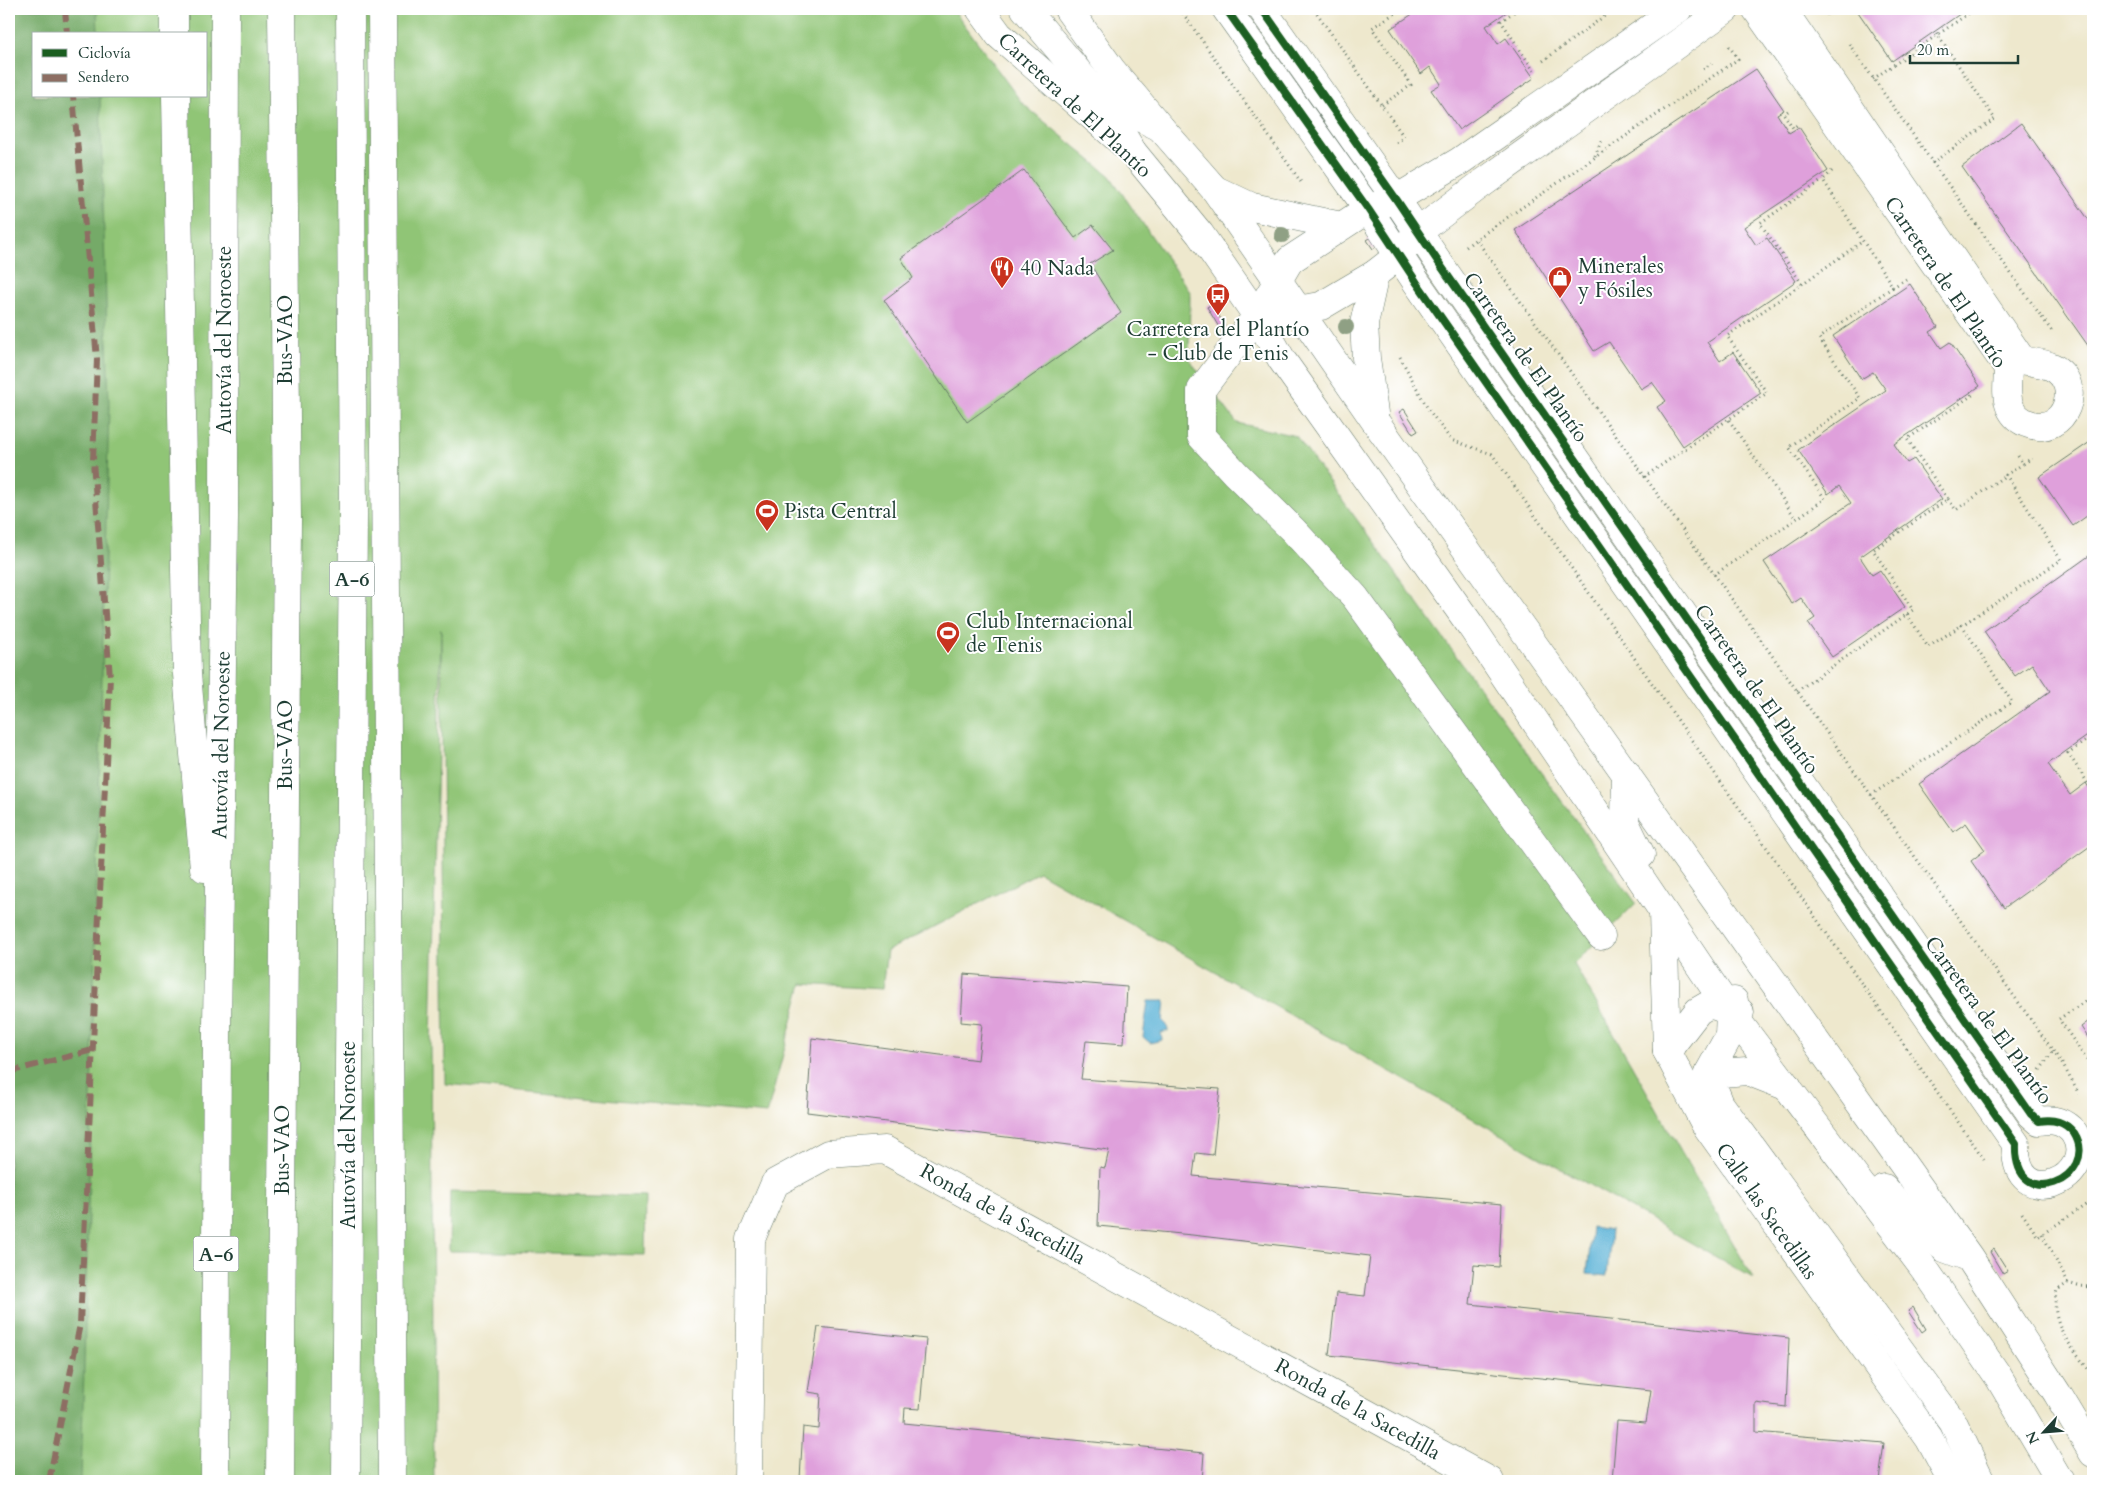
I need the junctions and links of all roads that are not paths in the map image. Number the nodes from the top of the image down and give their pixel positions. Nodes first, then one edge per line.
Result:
1 (174, 9) edge
2 (225, 9) edge
3 (282, 9) edge
4 (350, 9) edge
5 (382, 9) edge
6 (980, 9) edge
7 (1025, 9) edge
8 (1068, 9) edge
9 (1226, 9) edge
10 (1262, 9) edge
11 (1678, 9) edge
12 (1726, 9) edge
13 (1756, 9) edge
14 (1782, 9) edge
15 (174, 32) edge
16 (176, 98) edge
17 (1101, 99) junction
18 (1160, 127) junction
19 (1132, 151) junction
20 (1216, 191) junction
21 (1396, 199) junction
22 (1368, 209) junction
23 (1341, 226) junction
24 (1418, 232) junction
25 (1398, 256) junction
26 (1375, 274) junction
27 (1279, 279) junction
28 (1298, 310) junction
29 (1257, 316) junction
30 (1375, 420) junction
31 (1626, 774) junction
32 (1663, 912) junction
33 (1601, 936) dead end
34 (1730, 1011) junction
35 (217, 1026) junction
36 (1667, 1052) junction
37 (1708, 1074) junction
38 (1788, 1087) junction
39 (391, 1146) junction
40 (1969, 1257) junction
41 (2093, 1453) edge
42 (215, 1481) edge
43 (280, 1481) edge
44 (346, 1481) edge
45 (392, 1481) edge
46 (407, 1481) edge
47 (748, 1481) edge
48 (1490, 1481) edge
49 (1952, 1481) edge
50 (1981, 1481) edge
51 (2060, 1481) edge

1 - 15 main road
2 - 35 main road, Autovía del Noroeste / A-6
3 - 43 main road, Bus-VAO
4 - 44 main road, Autovía del Noroeste / A-6
5 - 39 main road
6 - 19 main road, Carretera de El Plantío
7 - 17 main road
8 - 18 main road, Carretera de El Plantío
9 - 22 main road, Carretera de El Plantío
10 - 21 main road, Carretera de El Plantío
11 - 21 main road
12 - 24 main road
13 - 14 main road, Carretera de El Plantío
16 - 35 main road
17 - 18 main road
17 - 19 main road
18 - 20 main road, Carretera de El Plantío
19 - 29 main road, Carretera de El Plantío
20 - 23 main road
20 - 27 main road, Carretera de El Plantío
21 - 22 main road
21 - 24 main road, Carretera de El Plantío
22 - 23 main road
22 - 25 main road, Carretera de El Plantío
23 - 27 main road
24 - 25 main road
24 - 25 main road, Carretera de El Plantío
25 - 26 main road
26 - 28 main road
26 - 30 main road
27 - 28 main road, Carretera de El Plantío
27 - 29 main road
28 - 29 main road
28 - 30 main road, Carretera de El Plantío
29 - 32 main road, Carretera de El Plantío
29 - 33 main road
30 - 31 main road, Carretera de El Plantío
31 - 34 main road
31 - 40 main road, Carretera de El Plantío
32 - 34 main road, Carretera de El Plantío
32 - 36 main road, Calle las Sacedillas
34 - 36 main road
34 - 37 main road
34 - 38 main road, Carretera de El Plantío
34 - 40 main road
35 - 42 main road, Autovía del Noroeste / A-6
36 - 49 main road, Calle las Sacedillas
37 - 38 main road
37 - 50 main road, Calle las Sacedillas
38 - 51 main road, Carretera de El Plantío
39 - 45 main road
39 - 46 main road
40 - 41 main road, Carretera de El Plantío
47 - 48 main road, Ronda de la Sacedilla

